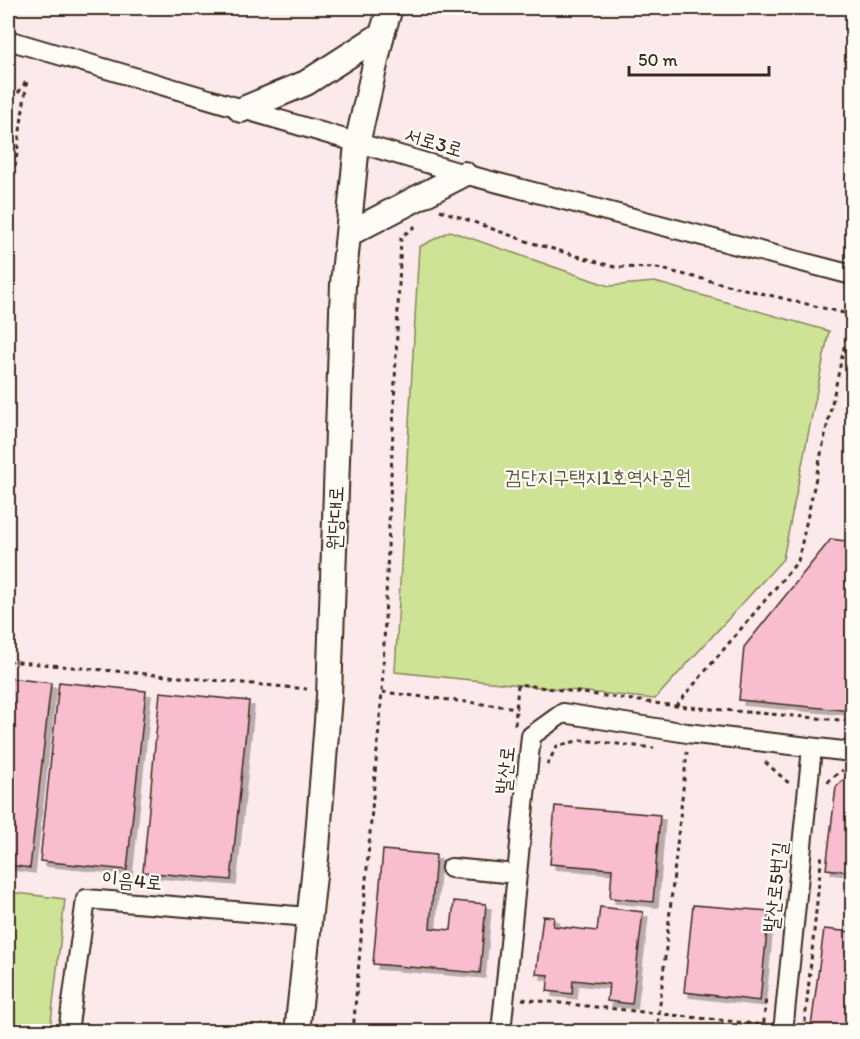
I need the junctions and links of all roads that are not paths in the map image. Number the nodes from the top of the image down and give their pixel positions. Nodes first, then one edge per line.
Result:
1 (390, 8) edge
2 (382, 34) junction
3 (8, 40) edge
4 (241, 110) junction
5 (357, 144) junction
6 (464, 174) junction
7 (348, 234) junction
8 (852, 274) edge
9 (812, 748) junction
10 (851, 759) edge
11 (451, 868) dead end
12 (517, 874) junction
13 (309, 917) junction
14 (784, 1029) edge
15 (68, 1032) edge
16 (297, 1032) edge
17 (501, 1032) edge

1 - 2 main road, 원당대로
2 - 4 main road
2 - 5 main road, 원당대로
3 - 4 street, 서로3로
4 - 5 street, 서로3로
5 - 6 street, 서로3로
5 - 7 main road, 원당대로
6 - 7 main road
6 - 8 street, 서로3로
7 - 13 main road, 원당대로
9 - 10 street, 발산로
9 - 12 street, 발산로
9 - 14 street, 발산로5번길
11 - 12 street
12 - 17 street, 발산로
13 - 15 street, 이음4로
13 - 16 main road, 원당대로

